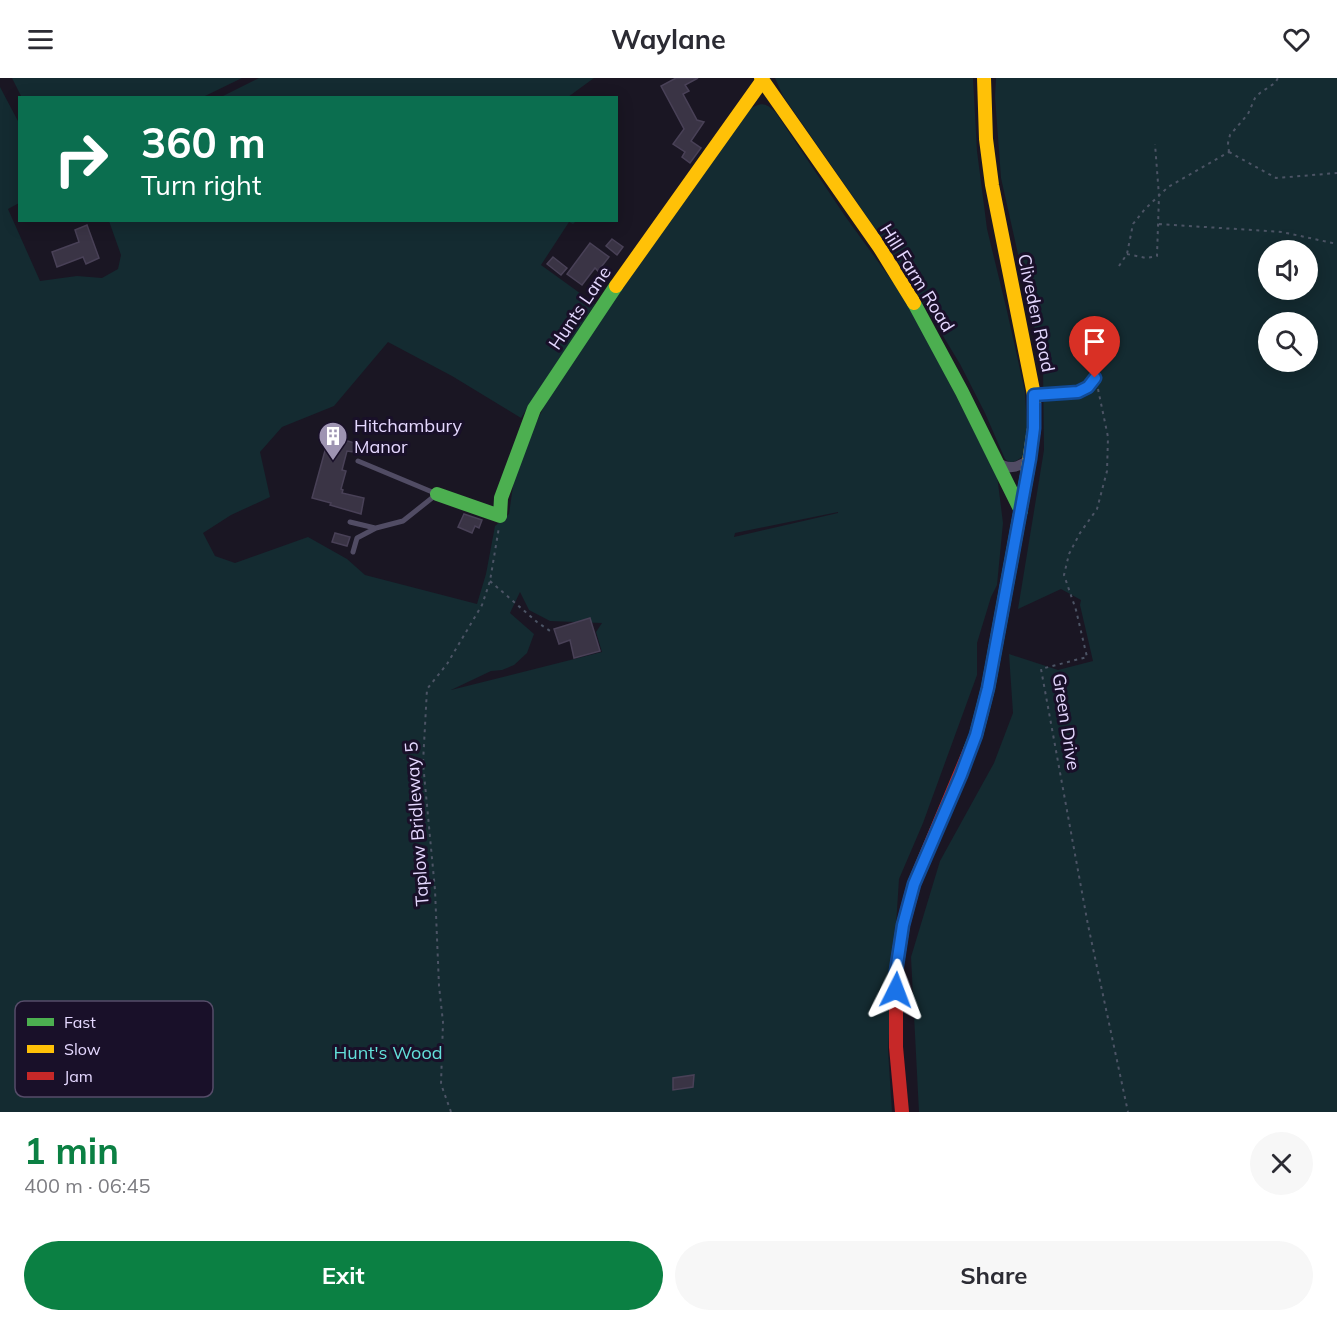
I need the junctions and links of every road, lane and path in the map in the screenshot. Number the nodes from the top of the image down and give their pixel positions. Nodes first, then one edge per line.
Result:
1 (984, 78) edge
2 (1278, 78) edge
3 (762, 80) edge
4 (1155, 144) dead end
5 (1229, 152) junction
6 (1337, 173) edge
7 (1159, 196) junction
8 (1159, 224) junction
9 (1337, 244) edge
10 (1127, 254) junction
11 (1119, 267) dead end
12 (1095, 378) joint
13 (1034, 395) junction
14 (1030, 459) junction
15 (358, 461) dead end
16 (997, 462) junction
17 (437, 494) junction
18 (1021, 511) junction
19 (500, 516) junction
20 (350, 522) dead end
21 (376, 528) junction
22 (353, 552) dead end
23 (490, 580) junction
24 (550, 631) dead end
25 (451, 1112) edge
26 (902, 1112) edge
27 (1128, 1112) edge

1 - 13 street, Cliveden Road
2 - 5 path
3 - 16 street, Hill Farm Road
3 - 19 street, Hunts Lane
4 - 7 path
5 - 6 path
5 - 7 path
7 - 8 path
7 - 10 path
8 - 9 path
8 - 10 path
10 - 11 path
12 - 13 lane
12 - 27 path, Green Drive
13 - 14 street, Cliveden Road
14 - 16 street
14 - 18 street, Cliveden Road
15 - 17 lane
16 - 18 street, Hill Farm Road
17 - 19 street
17 - 21 lane
18 - 26 street, Cliveden Road
19 - 23 path, Taplow Bridleway 5
20 - 21 lane
21 - 22 lane
23 - 24 path
23 - 25 path, Taplow Bridleway 5

